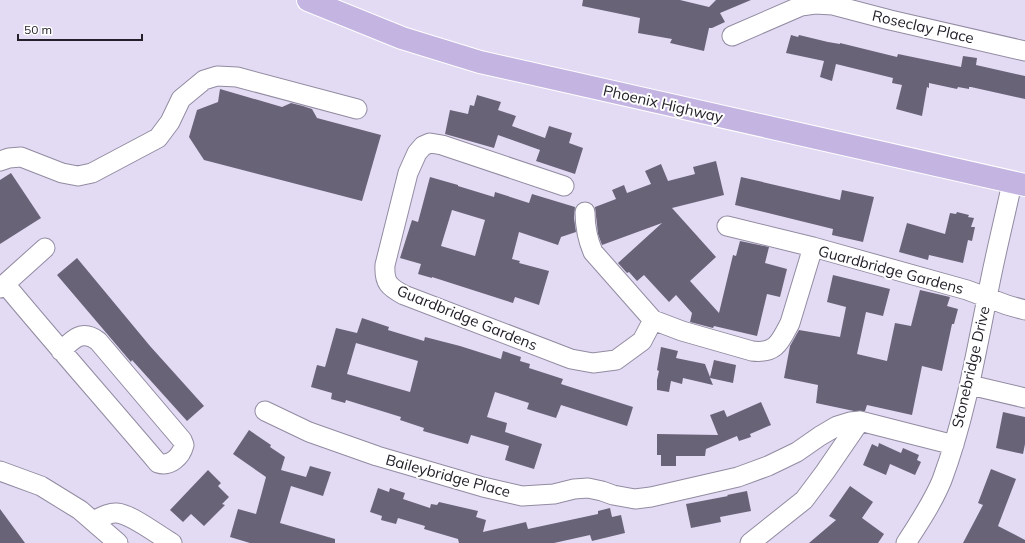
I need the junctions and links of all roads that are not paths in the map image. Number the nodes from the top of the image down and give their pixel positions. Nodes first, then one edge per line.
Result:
1 (308, 0) edge
2 (732, 36) dead end
3 (1025, 51) edge
4 (357, 109) dead end
5 (0, 161) edge
6 (1019, 184) edge
7 (564, 186) dead end
8 (585, 212) dead end
9 (727, 226) dead end
10 (813, 247) junction
11 (45, 248) dead end
12 (2, 286) edge
13 (987, 297) junction
14 (1025, 310) edge
15 (653, 320) junction
16 (61, 351) junction
17 (970, 385) junction
18 (1025, 398) edge
19 (266, 411) dead end
20 (860, 421) junction
21 (954, 445) junction
22 (0, 471) edge
23 (93, 521) junction
24 (118, 543) edge
25 (172, 543) edge
26 (750, 543) edge
27 (906, 543) edge

1 - 6 main road, Phoenix Highway
2 - 3 street, Roseclay Place
4 - 5 street
6 - 13 street, Stonebridge Drive
7 - 15 street, Guardbridge Gardens
8 - 15 street, Guardbridge Gardens
9 - 10 street
10 - 13 street, Guardbridge Gardens
10 - 15 street, Guardbridge Gardens
11 - 12 street
12 - 16 street
13 - 14 street, Guardbridge Gardens
13 - 17 street, Stonebridge Drive
16 - 16 street
17 - 18 street
17 - 21 street, Stonebridge Drive
19 - 20 street, Baileybridge Place
20 - 21 street, Baileybridge Place
20 - 26 street
21 - 27 street, Stonebridge Drive
22 - 23 street
23 - 24 street
23 - 25 street

